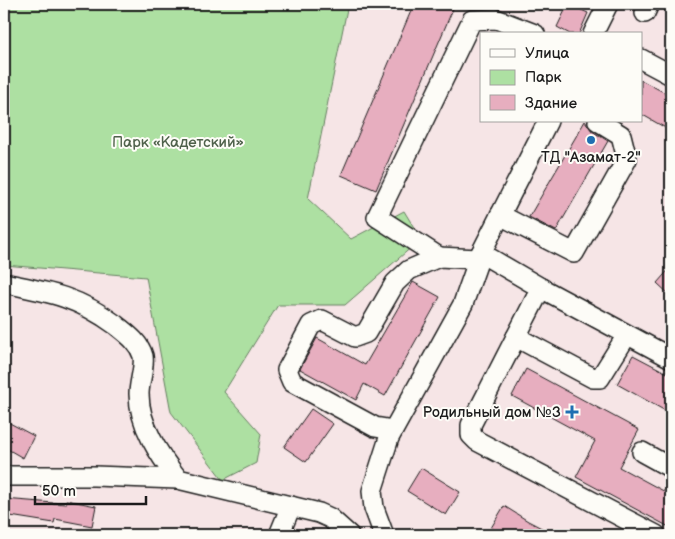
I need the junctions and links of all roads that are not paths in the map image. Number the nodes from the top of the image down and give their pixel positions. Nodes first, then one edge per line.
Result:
1 (608, 4) edge
2 (530, 32) edge
3 (594, 32) edge
4 (642, 59) edge
5 (671, 75) edge
6 (547, 122) edge
7 (600, 122) edge
8 (500, 215) junction
9 (479, 256) junction
10 (439, 257) junction
11 (4, 283) edge
12 (541, 288) junction
13 (627, 335) junction
14 (516, 337) junction
15 (671, 358) edge
16 (393, 430) junction
17 (642, 452) dead end
18 (671, 468) edge
19 (4, 476) edge
20 (178, 479) junction
21 (291, 506) junction
22 (279, 535) edge
23 (349, 535) edge
24 (384, 535) edge
25 (656, 535) edge

1 - 3 street
2 - 10 street
4 - 5 street
6 - 8 street
7 - 8 street
8 - 9 street
9 - 10 street
9 - 12 street
9 - 16 street
10 - 16 street
11 - 20 street
12 - 13 street
12 - 14 street
13 - 14 street
13 - 15 street
14 - 25 street
16 - 24 street
17 - 18 street
19 - 20 street
20 - 21 street
21 - 22 street
21 - 23 street

